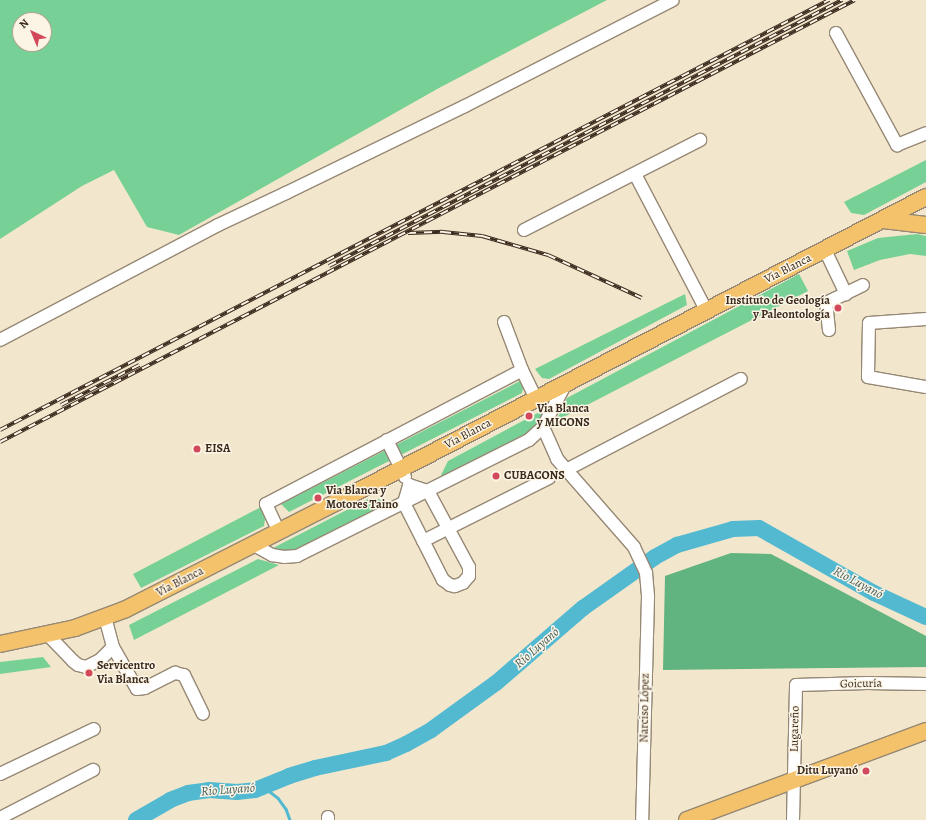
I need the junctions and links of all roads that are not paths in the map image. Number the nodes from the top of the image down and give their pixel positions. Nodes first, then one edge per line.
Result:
1 (673, 0) edge
2 (836, 33) dead end
3 (926, 134) edge
4 (700, 140) dead end
5 (635, 174) junction
6 (926, 197) edge
7 (883, 220) junction
8 (926, 225) edge
9 (524, 230) dead end
10 (824, 250) junction
11 (863, 285) dead end
12 (846, 294) junction
13 (706, 310) junction
14 (926, 319) edge
15 (504, 322) dead end
16 (829, 330) dead end
17 (0, 340) edge
18 (522, 370) junction
19 (741, 379) dead end
20 (566, 383) junction
21 (926, 387) edge
22 (536, 398) junction
23 (543, 427) junction
24 (387, 440) junction
25 (401, 469) junction
26 (566, 470) junction
27 (549, 478) dead end
28 (409, 485) junction
29 (428, 491) junction
30 (404, 502) junction
31 (448, 529) junction
32 (280, 532) junction
33 (424, 541) junction
34 (254, 545) junction
35 (105, 618) junction
36 (48, 635) junction
37 (0, 644) edge
38 (113, 647) junction
39 (926, 684) edge
40 (796, 685) joint
41 (203, 714) dead end
42 (94, 729) dead end
43 (926, 730) edge
44 (94, 770) dead end
45 (0, 774) edge
46 (794, 779) junction
47 (0, 818) edge
48 (642, 820) edge
49 (687, 820) edge
50 (793, 820) edge

1 - 17 street
2 - 3 street
4 - 5 street
5 - 9 street
5 - 13 street
6 - 7 main road, Vía Blanca
7 - 8 main road
7 - 10 main road, Vía Blanca
10 - 12 street
10 - 13 main road, Vía Blanca
11 - 12 street
12 - 16 street
13 - 20 main road, Vía Blanca
14 - 21 street
15 - 18 street
18 - 22 street
18 - 24 street
19 - 26 street
20 - 22 main road, Vía Blanca
20 - 23 street
22 - 25 main road, Vía Blanca
23 - 26 street, Narciso López
23 - 29 street
24 - 25 street
24 - 32 street
25 - 28 street
25 - 32 main road, Vía Blanca
26 - 48 street, Narciso López
27 - 31 street
28 - 29 street
28 - 30 street
29 - 30 street
29 - 31 street
30 - 33 street
30 - 34 street
31 - 33 street
31 - 33 street
32 - 34 main road, Vía Blanca
34 - 35 main road, Vía Blanca
35 - 36 main road, Vía Blanca
35 - 38 street
36 - 37 main road, Vía Blanca
36 - 38 street
38 - 41 street
39 - 40 street, Goicuría
40 - 46 street, Lugareño
42 - 45 street
43 - 46 main road
44 - 47 street
46 - 49 main road
46 - 50 street, Lugareño

